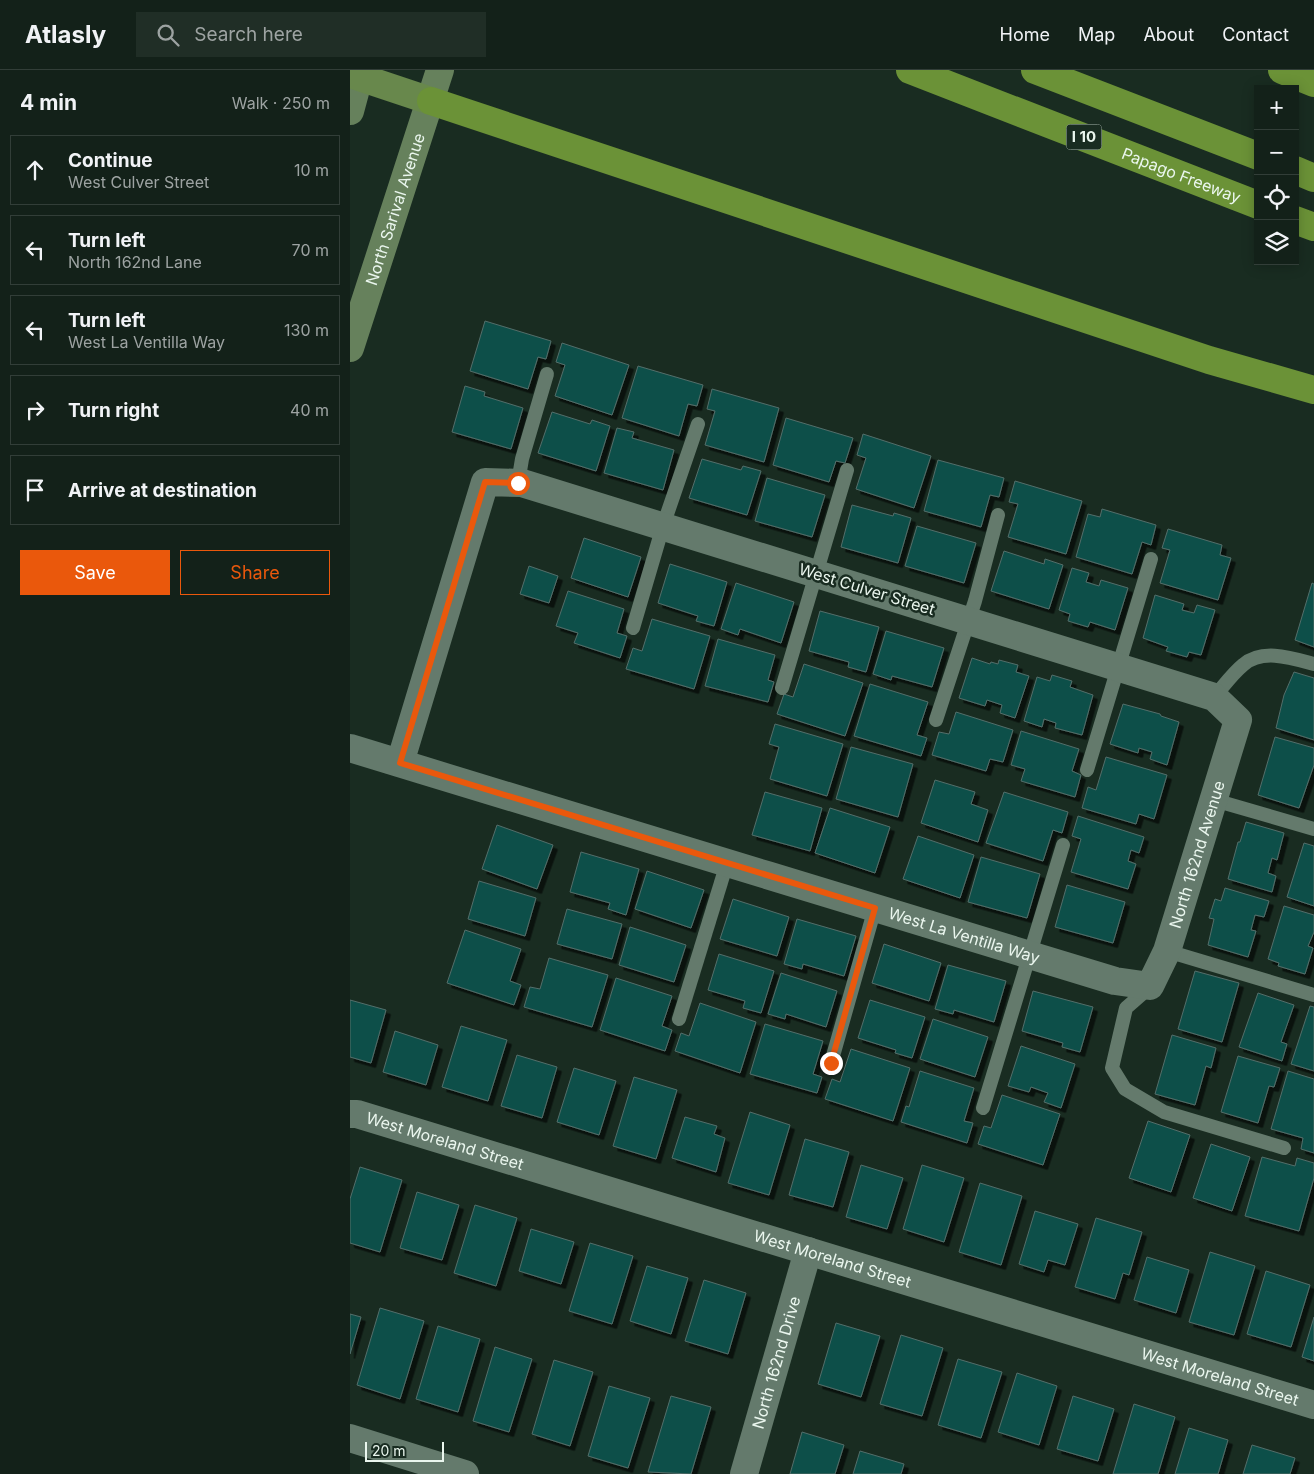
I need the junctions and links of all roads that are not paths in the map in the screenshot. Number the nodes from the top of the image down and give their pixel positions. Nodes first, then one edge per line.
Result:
1 (440, 70) edge
2 (910, 70) edge
3 (1035, 70) edge
4 (1282, 70) edge
5 (357, 74) edge
6 (1314, 82) edge
7 (431, 102) junction
8 (350, 111) edge
9 (1254, 154) edge
10 (1299, 172) edge
11 (1314, 178) edge
12 (1254, 203) edge
13 (1299, 221) edge
14 (1314, 227) edge
15 (350, 348) edge
16 (547, 374) dead end
17 (1314, 390) edge
18 (698, 424) dead end
19 (847, 470) dead end
20 (518, 483) junction
21 (998, 515) dead end
22 (663, 526) junction
23 (1151, 559) dead end
24 (816, 574) junction
25 (968, 621) junction
26 (634, 628) dead end
27 (1314, 664) edge
28 (1117, 667) junction
29 (782, 688) dead end
30 (1214, 697) junction
31 (936, 720) dead end
32 (1238, 720) joint
33 (350, 748) edge
34 (400, 763) junction
35 (1087, 770) dead end
36 (1214, 800) junction
37 (1314, 829) edge
38 (1063, 845) dead end
39 (727, 863) junction
40 (875, 908) junction
41 (1167, 951) junction
42 (1030, 955) junction
43 (1150, 986) junction
44 (1314, 994) edge
45 (679, 1019) dead end
46 (831, 1063) dead end
47 (983, 1108) dead end
48 (350, 1114) edge
49 (1284, 1148) dead end
50 (808, 1252) junction
51 (1314, 1405) edge
52 (350, 1438) edge
53 (465, 1474) edge
54 (744, 1474) edge

1 - 7 main road, North Sarival Avenue
2 - 12 highway, Papago Freeway / I 10
3 - 9 highway
4 - 6 highway
5 - 7 main road
5 - 8 main road
7 - 15 main road, North Sarival Avenue
7 - 17 highway
10 - 11 highway
13 - 14 highway
16 - 20 lane
18 - 22 lane
19 - 24 lane
20 - 22 street, West Culver Street
20 - 34 street, West Culver Street
21 - 25 lane
22 - 24 street, West Culver Street
22 - 26 lane
23 - 28 lane
24 - 25 street, West Culver Street
24 - 29 lane
25 - 28 street, West Culver Street
25 - 31 lane
27 - 30 lane
28 - 30 street, West Culver Street
28 - 35 lane
30 - 32 street, West Culver Street
32 - 36 street, North 162nd Avenue
33 - 34 street, West La Ventilla Way
34 - 39 street, West La Ventilla Way
36 - 37 lane
36 - 41 street, North 162nd Avenue
38 - 42 lane
39 - 40 street, West La Ventilla Way
39 - 45 lane
40 - 42 street, West La Ventilla Way
40 - 46 lane
41 - 43 street, North 162nd Avenue
41 - 44 lane
42 - 43 street, West La Ventilla Way
42 - 47 lane
43 - 49 lane
48 - 50 street, West Moreland Street
50 - 51 street, West Moreland Street
50 - 54 street, North 162nd Drive
52 - 53 street

